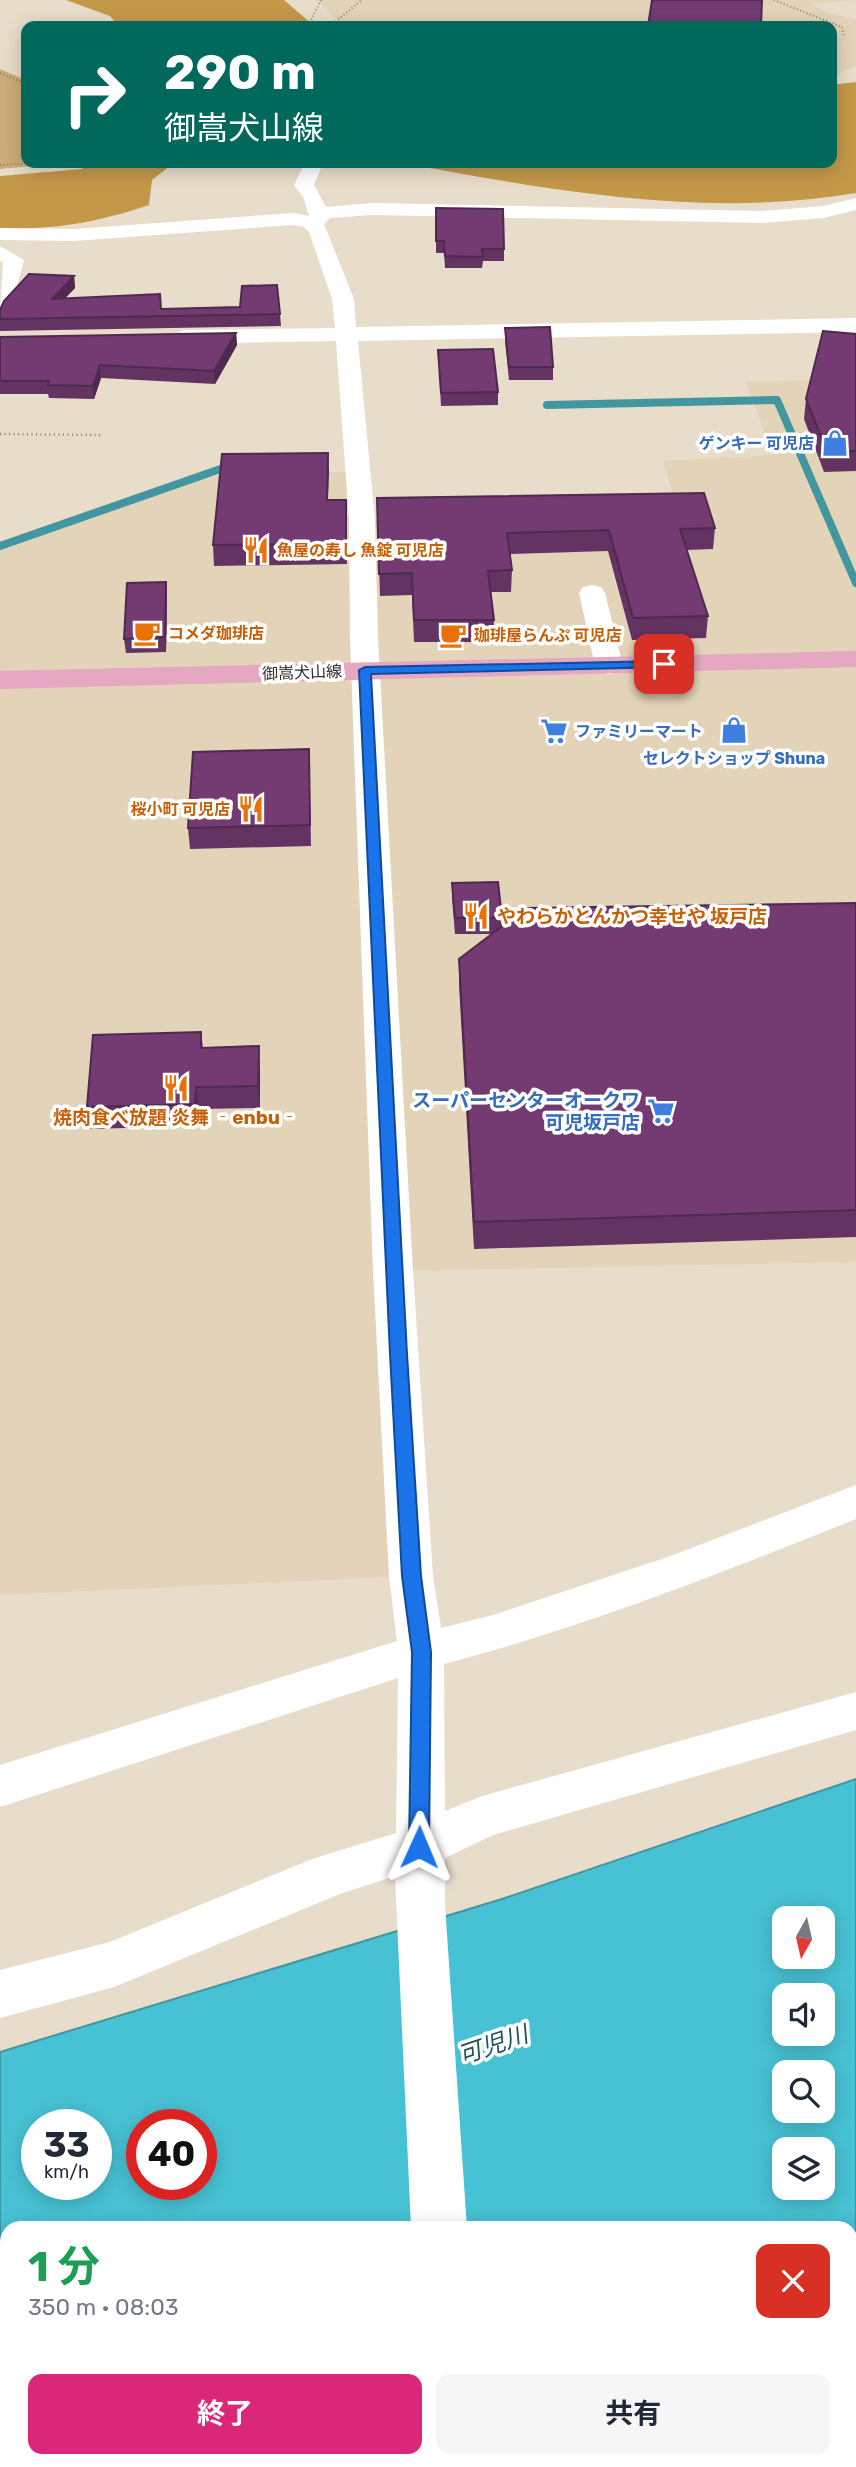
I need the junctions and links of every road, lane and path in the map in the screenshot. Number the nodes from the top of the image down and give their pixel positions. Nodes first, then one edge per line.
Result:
1 (321, 0) edge
2 (362, 0) edge
3 (774, 0) edge
4 (310, 21) edge
5 (336, 21) edge
6 (827, 21) edge
7 (837, 25) edge
8 (844, 37) dead end
9 (0, 73) edge
10 (21, 82) edge
11 (21, 163) edge
12 (0, 164) edge
13 (312, 168) edge
14 (856, 204) edge
15 (315, 218) junction
16 (0, 234) edge
17 (0, 252) edge
18 (0, 307) edge
19 (856, 325) edge
20 (346, 334) junction
21 (162, 338) edge
22 (0, 434) edge
23 (102, 435) dead end
24 (592, 593) dead end
25 (856, 659) edge
26 (609, 666) junction
27 (365, 670) junction
28 (0, 681) edge
29 (856, 1501) edge
30 (421, 1652) junction
31 (856, 1711) edge
32 (0, 1786) edge
33 (419, 1847) junction
34 (0, 1994) edge
35 (439, 2221) edge

1 - 4 path
2 - 5 path
3 - 6 path
7 - 8 path
9 - 10 path
11 - 12 path
13 - 15 street
14 - 15 street
15 - 16 street
15 - 20 street
17 - 18 street
19 - 20 street
20 - 21 street
20 - 27 street
22 - 23 path
24 - 26 street
25 - 26 main road, 御嵩犬山線
26 - 27 main road, 御嵩犬山線
27 - 28 main road, 御嵩犬山線
27 - 30 street
29 - 30 street
30 - 32 street
30 - 33 street
31 - 33 street
33 - 34 street
33 - 35 street

